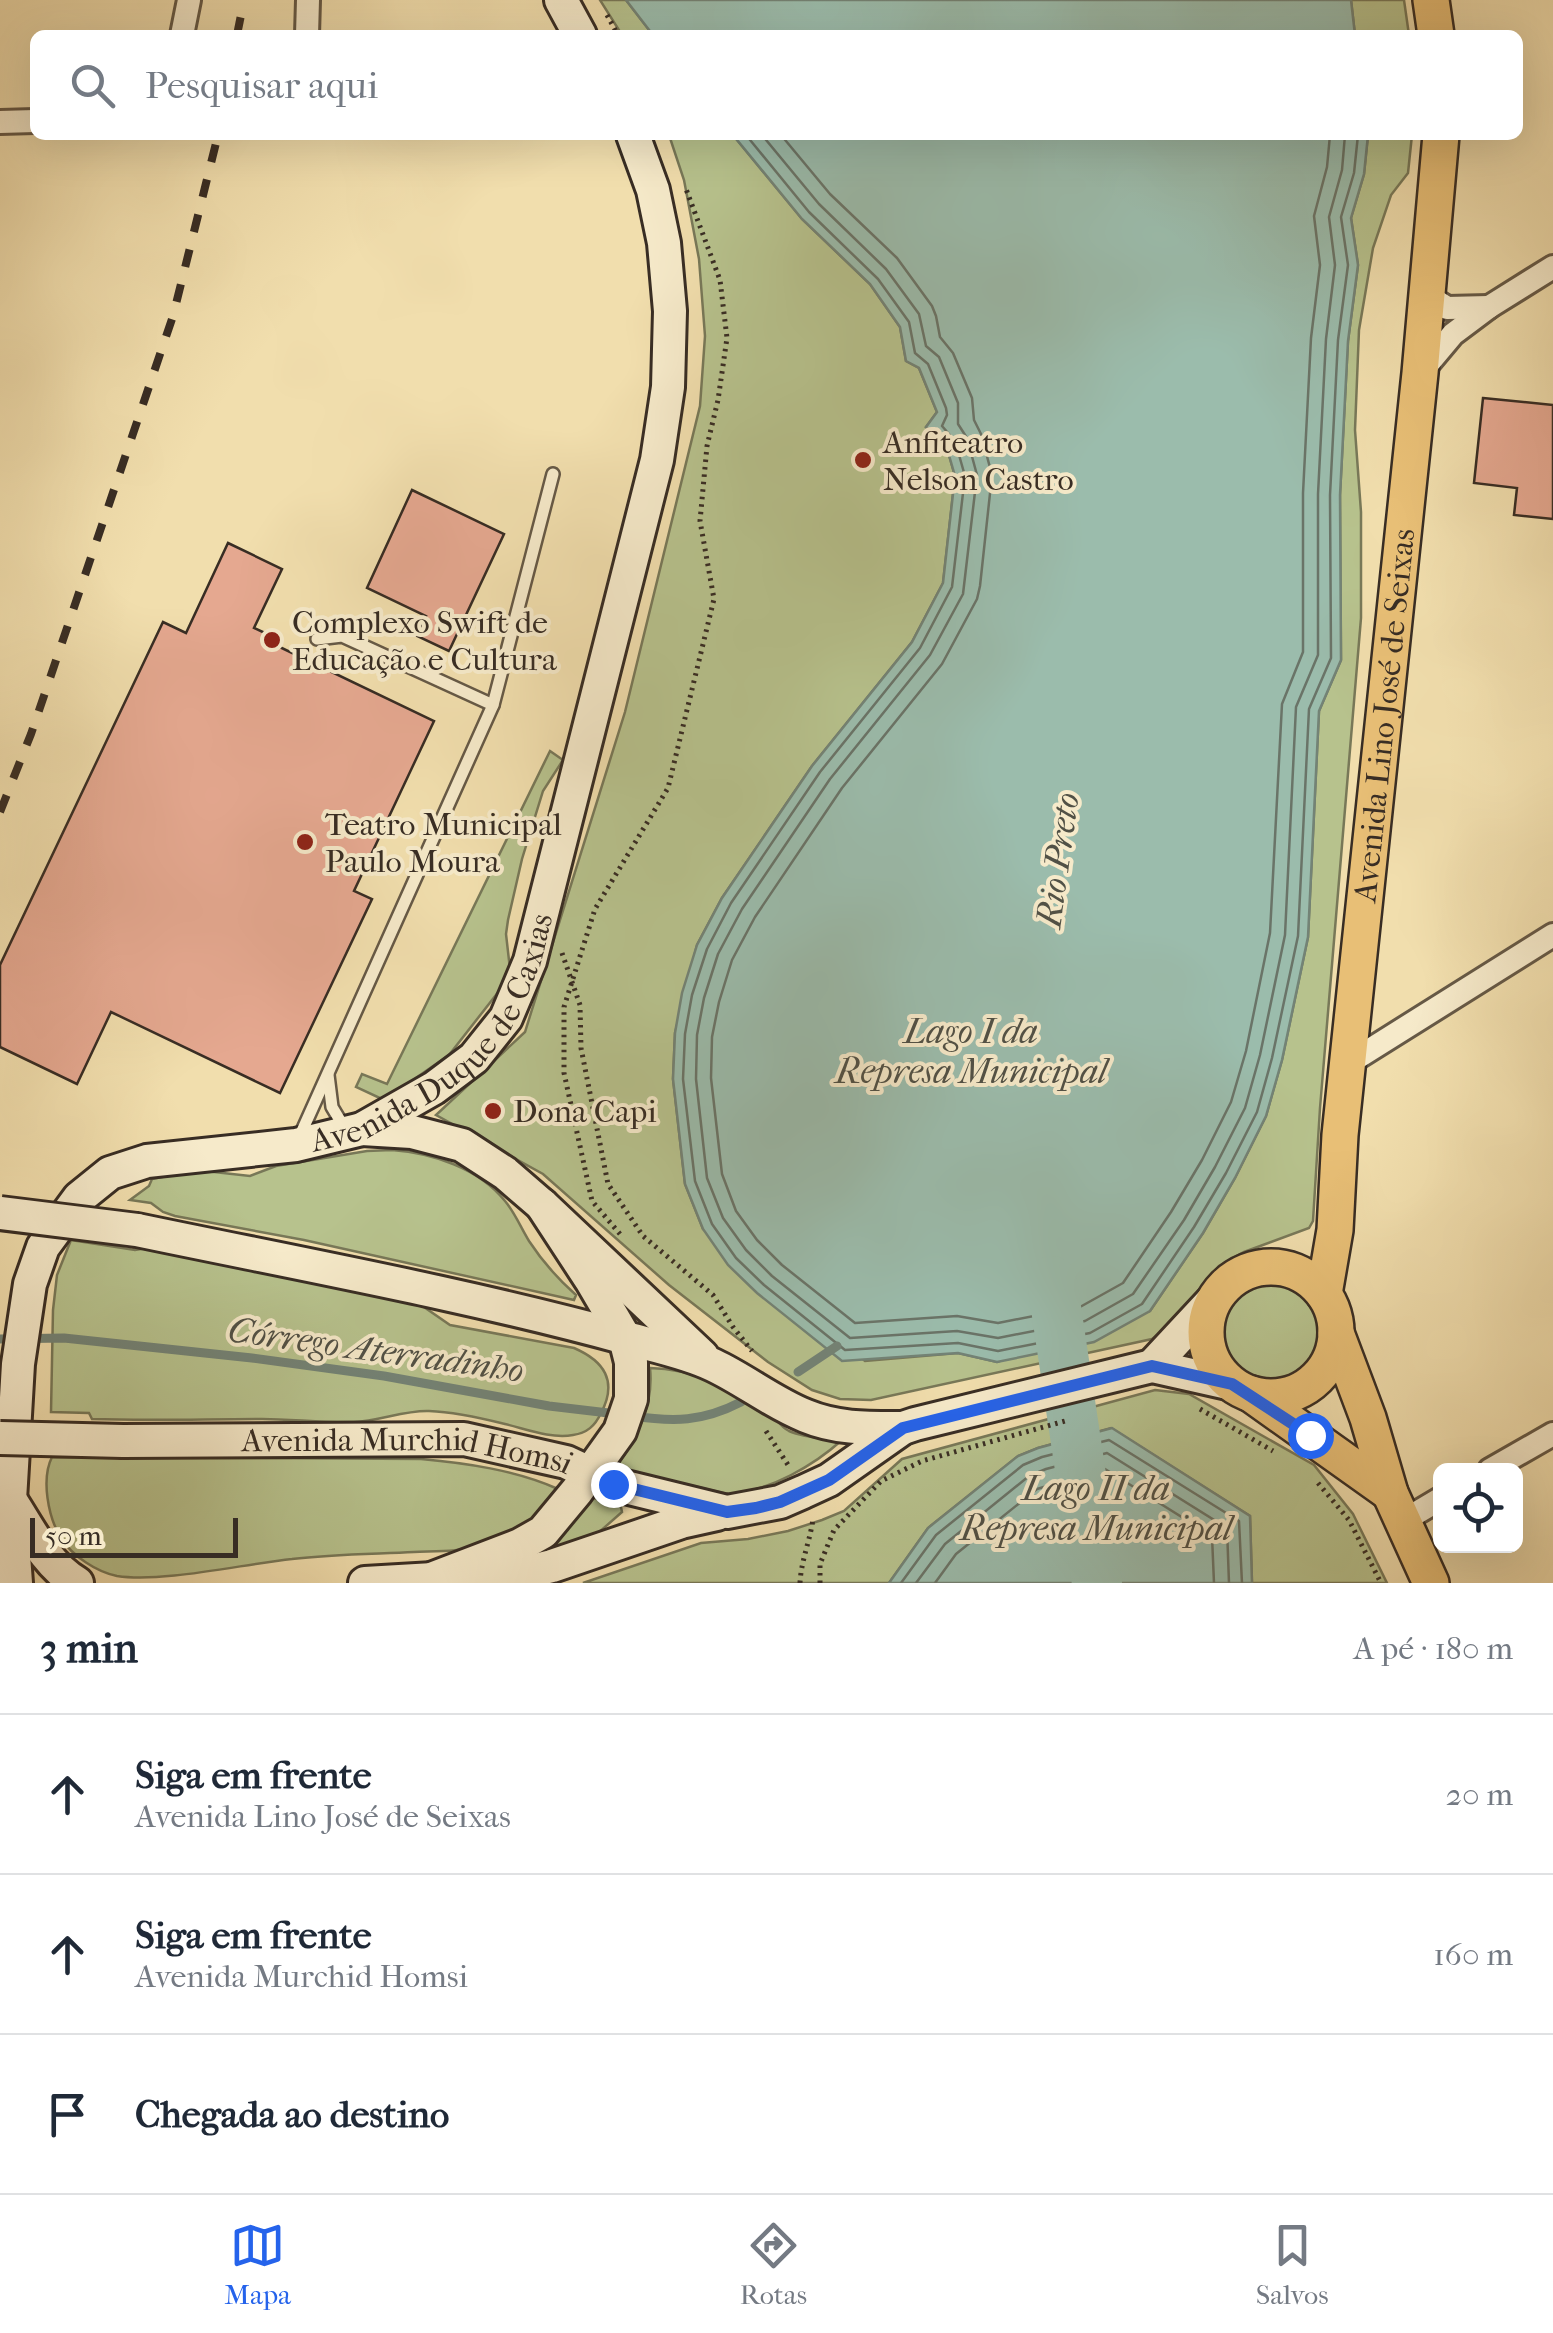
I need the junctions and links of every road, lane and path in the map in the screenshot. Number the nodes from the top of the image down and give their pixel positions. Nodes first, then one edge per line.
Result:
1 (189, 0) edge
2 (308, 0) edge
3 (561, 0) edge
4 (1431, 0) edge
5 (183, 30) edge
6 (307, 30) edge
7 (577, 30) edge
8 (1435, 30) edge
9 (0, 122) edge
10 (30, 122) edge
11 (635, 140) edge
12 (1441, 140) edge
13 (683, 181) dead end
14 (1553, 267) edge
15 (1427, 295) junction
16 (1489, 306) junction
17 (1420, 373) junction
18 (553, 474) dead end
19 (318, 639) dead end
20 (494, 705) junction
21 (1553, 935) edge
22 (560, 948) dead end
23 (572, 981) junction
24 (1349, 1063) junction
25 (328, 1071) junction
26 (355, 1131) junction
27 (296, 1146) junction
28 (542, 1206) junction
29 (0, 1213) edge
30 (627, 1243) dead end
31 (1219, 1294) junction
32 (1324, 1294) junction
33 (1336, 1333) junction
34 (624, 1338) junction
35 (753, 1352) dead end
36 (709, 1362) junction
37 (1145, 1367) junction
38 (1241, 1389) junction
39 (767, 1395) junction
40 (1187, 1401) dead end
41 (903, 1428) junction
42 (1036, 1429) dead end
43 (1553, 1434) edge
44 (0, 1438) edge
45 (1279, 1454) dead end
46 (1502, 1463) edge
47 (1310, 1472) dead end
48 (590, 1474) junction
49 (803, 1492) junction
50 (10, 1500) junction
51 (1433, 1501) edge
52 (1397, 1507) junction
53 (727, 1512) junction
54 (434, 1578) junction
55 (16, 1583) edge
56 (77, 1583) edge
57 (365, 1583) edge
58 (800, 1583) edge
59 (820, 1583) edge
60 (1381, 1583) edge
61 (1431, 1583) edge

1 - 5 street
2 - 6 street
3 - 7 main road
4 - 8 main road
9 - 10 street
11 - 26 main road, Avenida Duque de Caxias
12 - 15 main road, Avenida Lino José de Seixas
13 - 23 path
14 - 16 street
15 - 16 street
15 - 17 main road, Avenida Lino José de Seixas
16 - 17 street
17 - 24 main road, Avenida Lino José de Seixas
18 - 20 lane
19 - 20 lane
20 - 25 lane
21 - 24 street
22 - 23 path
23 - 30 path
23 - 35 path
24 - 32 main road, Avenida Lino José de Seixas
25 - 26 lane
25 - 27 lane
26 - 27 main road, Avenida Duque de Caxias
26 - 28 main road
27 - 50 main road, Avenida Duque de Caxias
28 - 34 main road
28 - 36 main road
29 - 34 main road, Avenida Murchid Homsi, bridge
31 - 32 main road
31 - 37 main road
31 - 38 main road
32 - 33 main road
33 - 38 main road
33 - 52 main road
34 - 36 main road, Avenida Murchid Homsi
34 - 48 main road
36 - 39 main road, Avenida Murchid Homsi
37 - 38 main road, Avenida Murchid Homsi
37 - 41 main road, Avenida Murchid Homsi
38 - 52 main road
39 - 41 main road, Avenida Murchid Homsi
39 - 49 path
40 - 45 path
41 - 49 main road, Avenida Murchid Homsi
42 - 59 path
43 - 46 street
44 - 48 main road, Avenida Murchid Homsi, bridge
47 - 60 path
48 - 53 main road, Avenida Murchid Homsi
48 - 54 main road
49 - 53 main road, Avenida Murchid Homsi
49 - 58 path
50 - 55 main road, Avenida Duque de Caxias
50 - 56 main road
51 - 52 street
52 - 61 main road
53 - 54 main road
54 - 57 main road

